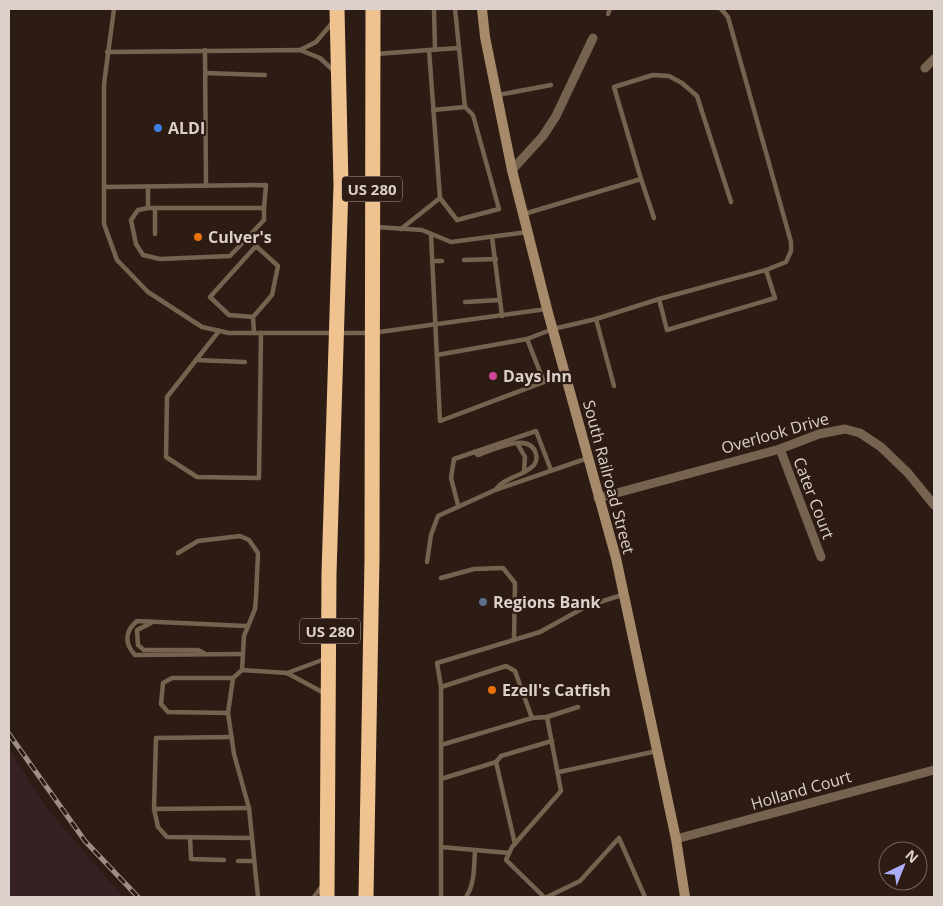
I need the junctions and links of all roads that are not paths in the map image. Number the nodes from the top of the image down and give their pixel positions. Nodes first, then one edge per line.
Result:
1 (114, 9) edge
2 (373, 9) edge
3 (434, 9) edge
4 (455, 9) edge
5 (482, 9) edge
6 (721, 9) edge
7 (337, 13) edge
8 (593, 38) dead end
9 (459, 48) junction
10 (205, 50) junction
11 (300, 50) junction
12 (429, 50) junction
13 (435, 50) junction
14 (107, 52) junction
15 (373, 54) junction
16 (934, 59) edge
17 (925, 68) dead end
18 (205, 73) junction
19 (265, 75) dead end
20 (338, 76) junction
21 (551, 86) dead end
22 (497, 96) junction
23 (465, 107) junction
24 (433, 110) junction
25 (512, 170) junction
26 (641, 179) junction
27 (206, 186) junction
28 (104, 187) junction
29 (148, 187) junction
30 (440, 198) junction
31 (731, 202) dead end
32 (148, 208) junction
33 (155, 208) junction
34 (264, 208) junction
35 (523, 214) junction
36 (654, 218) dead end
37 (372, 227) junction
38 (401, 229) junction
39 (528, 232) junction
40 (155, 234) dead end
41 (431, 234) junction
42 (492, 237) junction
43 (496, 259) junction
44 (464, 260) dead end
45 (432, 261) junction
46 (442, 261) dead end
47 (766, 270) junction
48 (659, 299) junction
49 (500, 300) junction
50 (465, 302) dead end
51 (434, 303) junction
52 (442, 303) dead end
53 (547, 309) junction
54 (502, 316) junction
55 (253, 317) junction
56 (596, 319) junction
57 (436, 324) junction
58 (553, 329) junction
59 (220, 331) junction
60 (254, 333) junction
61 (261, 333) junction
62 (337, 333) junction
63 (372, 333) junction
64 (527, 339) junction
65 (437, 355) junction
66 (196, 360) junction
67 (244, 362) dead end
68 (566, 379) junction
69 (544, 382) junction
70 (614, 386) dead end
71 (517, 443) junction
72 (780, 449) junction
73 (474, 452) junction
74 (588, 458) junction
75 (551, 470) junction
76 (524, 472) junction
77 (495, 490) junction
78 (598, 498) junction
79 (458, 505) junction
80 (934, 505) edge
81 (178, 553) dead end
82 (821, 557) dead end
83 (427, 562) dead end
84 (440, 578) dead end
85 (624, 594) junction
86 (157, 622) junction
87 (246, 626) junction
88 (514, 640) junction
89 (205, 654) junction
90 (242, 654) junction
91 (329, 657) junction
92 (242, 670) junction
93 (287, 673) junction
94 (234, 678) junction
95 (441, 687) junction
96 (329, 695) junction
97 (578, 707) dead end
98 (228, 713) junction
99 (547, 717) junction
100 (532, 718) junction
101 (232, 737) junction
102 (552, 741) junction
103 (441, 745) junction
104 (657, 751) junction
105 (496, 762) junction
106 (934, 770) edge
107 (559, 772) junction
108 (441, 780) junction
109 (249, 808) junction
110 (154, 809) junction
111 (190, 837) junction
112 (252, 838) junction
113 (676, 838) junction
114 (515, 844) junction
115 (441, 847) junction
116 (475, 850) junction
117 (509, 853) junction
118 (224, 860) dead end
119 (238, 861) dead end
120 (254, 861) junction
121 (327, 879) junction
122 (258, 897) edge
123 (314, 897) edge
124 (327, 897) edge
125 (366, 897) edge
126 (441, 897) edge
127 (466, 897) edge
128 (546, 897) edge
129 (645, 897) edge
130 (685, 897) edge

1 - 14 lane
2 - 15 highway, US 280
3 - 13 lane
4 - 9 lane
5 - 22 street, South Railroad Street
6 - 47 lane
7 - 11 lane
7 - 20 highway, US 280
8 - 25 street
9 - 13 lane
9 - 23 lane
10 - 11 lane
10 - 14 lane
10 - 18 lane
11 - 20 lane
12 - 13 lane
12 - 15 lane
12 - 24 lane
14 - 28 lane
15 - 37 highway, US 280
16 - 17 street
18 - 19 lane
18 - 27 lane
20 - 62 highway, US 280
21 - 22 lane
22 - 25 street, South Railroad Street
23 - 24 lane
23 - 30 lane
24 - 30 lane
25 - 35 street, South Railroad Street
26 - 31 lane
26 - 35 lane
26 - 36 lane
27 - 29 lane
27 - 34 lane
28 - 29 lane
28 - 59 lane
29 - 32 lane
30 - 38 lane
32 - 33 lane
32 - 34 lane
33 - 34 lane
33 - 40 lane
35 - 39 street, South Railroad Street
37 - 38 lane
37 - 63 highway, US 280
38 - 41 lane
39 - 42 lane
39 - 53 street, South Railroad Street
41 - 42 lane
41 - 45 lane
42 - 43 lane
43 - 44 lane
43 - 49 lane
45 - 46 lane
45 - 51 lane
47 - 48 lane
47 - 48 lane
48 - 56 lane
49 - 50 lane
49 - 54 lane
51 - 52 lane
51 - 57 lane
53 - 54 lane
53 - 58 street, South Railroad Street
54 - 57 lane
55 - 55 lane
55 - 60 lane
56 - 58 lane
56 - 70 lane
57 - 63 lane
57 - 65 lane
58 - 64 lane
58 - 68 street, South Railroad Street
59 - 60 lane
59 - 66 lane
60 - 61 lane
61 - 62 lane
61 - 66 lane
62 - 63 lane
62 - 91 highway, US 280
63 - 125 highway, US 280
64 - 65 lane
64 - 69 lane
65 - 69 lane
66 - 67 lane
68 - 69 lane
68 - 74 street, South Railroad Street
71 - 73 lane
71 - 76 lane
71 - 76 lane
72 - 78 street, Overlook Drive
72 - 80 street, Overlook Drive
72 - 82 street, Cater Court
73 - 75 lane
73 - 79 lane
74 - 75 lane
74 - 78 street, South Railroad Street
75 - 77 lane
76 - 77 lane
77 - 79 lane
78 - 85 street, South Railroad Street
79 - 83 lane
81 - 87 lane
84 - 88 lane
85 - 88 lane
85 - 104 street, South Railroad Street
86 - 87 lane
86 - 89 lane
86 - 89 lane
87 - 90 lane
88 - 95 lane
89 - 90 lane
90 - 92 lane
91 - 93 lane
91 - 96 highway, US 280
92 - 93 lane
92 - 94 lane
93 - 96 lane
94 - 98 lane
94 - 98 lane
95 - 100 lane
95 - 103 lane
96 - 121 highway, US 280
97 - 99 lane
98 - 101 lane
99 - 100 lane
99 - 102 lane
100 - 103 lane
101 - 109 lane
101 - 110 lane
102 - 105 lane
102 - 107 lane
103 - 108 lane
104 - 107 lane
104 - 113 street, South Railroad Street
105 - 108 lane
105 - 114 lane
106 - 113 street, Holland Court
107 - 114 lane
108 - 115 lane
109 - 110 lane
109 - 112 lane
110 - 111 lane
111 - 112 lane
111 - 118 lane
112 - 120 lane
113 - 130 street, South Railroad Street
114 - 117 lane
115 - 116 lane
115 - 126 lane
116 - 117 lane
116 - 127 lane
117 - 128 lane
119 - 120 lane
120 - 122 lane
121 - 123 lane
121 - 124 highway, US 280
128 - 129 lane

